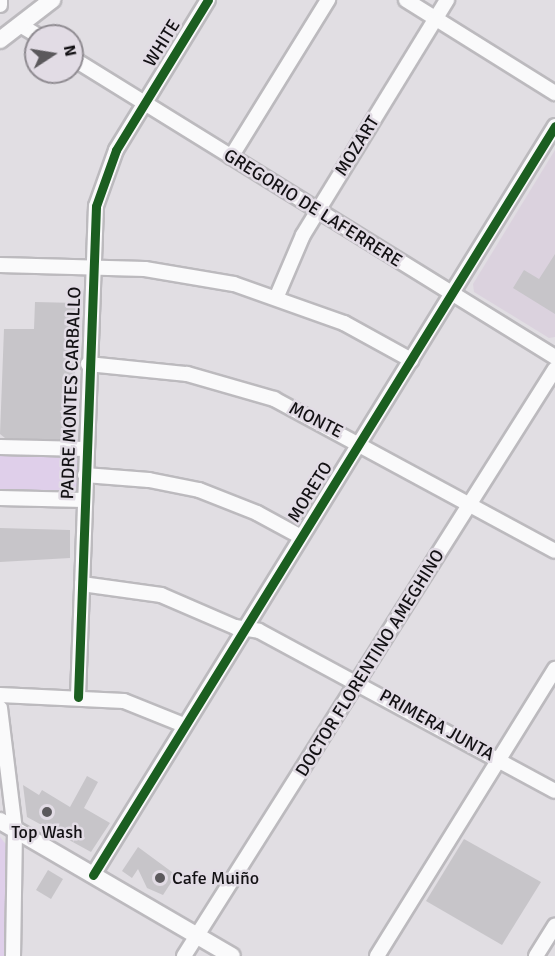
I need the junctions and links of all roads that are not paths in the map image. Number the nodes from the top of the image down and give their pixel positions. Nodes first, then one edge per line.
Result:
1 (0, 0) edge
2 (52, 0) edge
3 (208, 0) edge
4 (328, 0) edge
5 (405, 0) edge
6 (447, 0) edge
7 (0, 5) edge
8 (436, 19) junction
9 (20, 25) junction
10 (24, 27) edge
11 (0, 40) edge
12 (84, 65) edge
13 (555, 93) edge
14 (144, 103) junction
15 (555, 126) edge
16 (231, 157) junction
17 (318, 210) junction
18 (0, 265) edge
19 (91, 266) junction
20 (452, 293) junction
21 (277, 296) junction
22 (555, 357) edge
23 (411, 360) junction
24 (88, 364) junction
25 (555, 369) edge
26 (359, 443) junction
27 (0, 447) edge
28 (86, 449) junction
29 (85, 475) junction
30 (0, 498) edge
31 (84, 500) junction
32 (470, 505) junction
33 (301, 537) junction
34 (555, 551) edge
35 (82, 584) junction
36 (245, 628) junction
37 (555, 669) edge
38 (358, 682) junction
39 (0, 695) edge
40 (78, 697) junction
41 (0, 708) edge
42 (184, 725) junction
43 (500, 760) junction
44 (555, 791) edge
45 (0, 821) edge
46 (15, 830) junction
47 (93, 875) junction
48 (555, 925) edge
49 (197, 936) junction
50 (13, 956) edge
51 (184, 956) edge
52 (232, 956) edge
53 (377, 956) edge
54 (536, 956) edge

1 - 7 street
2 - 9 main road
3 - 14 street, WHITE
4 - 16 street
5 - 8 street
6 - 8 street, MOZART
8 - 13 street
8 - 17 street, MOZART
9 - 10 street
9 - 11 main road
12 - 14 street, GREGORIO DE LAFERRERE
14 - 16 street, GREGORIO DE LAFERRERE
14 - 19 street, PADRE MONTES CARBALLO
15 - 20 street, MORETO
16 - 17 street, GREGORIO DE LAFERRERE
17 - 20 street, GREGORIO DE LAFERRERE
17 - 21 street, MOZART
18 - 19 street
19 - 21 street
19 - 24 street, PADRE MONTES CARBALLO
20 - 22 street, GREGORIO DE LAFERRERE
20 - 23 street, MORETO
21 - 23 street
23 - 26 street, MORETO
24 - 26 street, MONTE
24 - 28 street, PADRE MONTES CARBALLO
25 - 32 street, DOCTOR FLORENTINO AMEGHINO
26 - 32 street, MONTE
26 - 33 street, MORETO
27 - 28 street
28 - 29 street, PADRE MONTES CARBALLO
29 - 31 street, PADRE MONTES CARBALLO
29 - 33 street
30 - 31 street
31 - 35 street, PADRE MONTES CARBALLO
32 - 34 street, MONTE
32 - 38 street, DOCTOR FLORENTINO AMEGHINO
33 - 36 street, MORETO
35 - 36 street, PRIMERA JUNTA
35 - 40 street, PADRE MONTES CARBALLO
36 - 38 street, PRIMERA JUNTA
36 - 42 street, MORETO
37 - 43 street
38 - 43 street, PRIMERA JUNTA
38 - 49 street, DOCTOR FLORENTINO AMEGHINO
39 - 40 street
40 - 42 street
41 - 46 street
42 - 47 street, MORETO
43 - 44 street, PRIMERA JUNTA
43 - 53 street
45 - 46 main road
46 - 47 main road
46 - 50 street
47 - 49 main road
48 - 54 street
49 - 51 street, DOCTOR FLORENTINO AMEGHINO
49 - 52 main road

